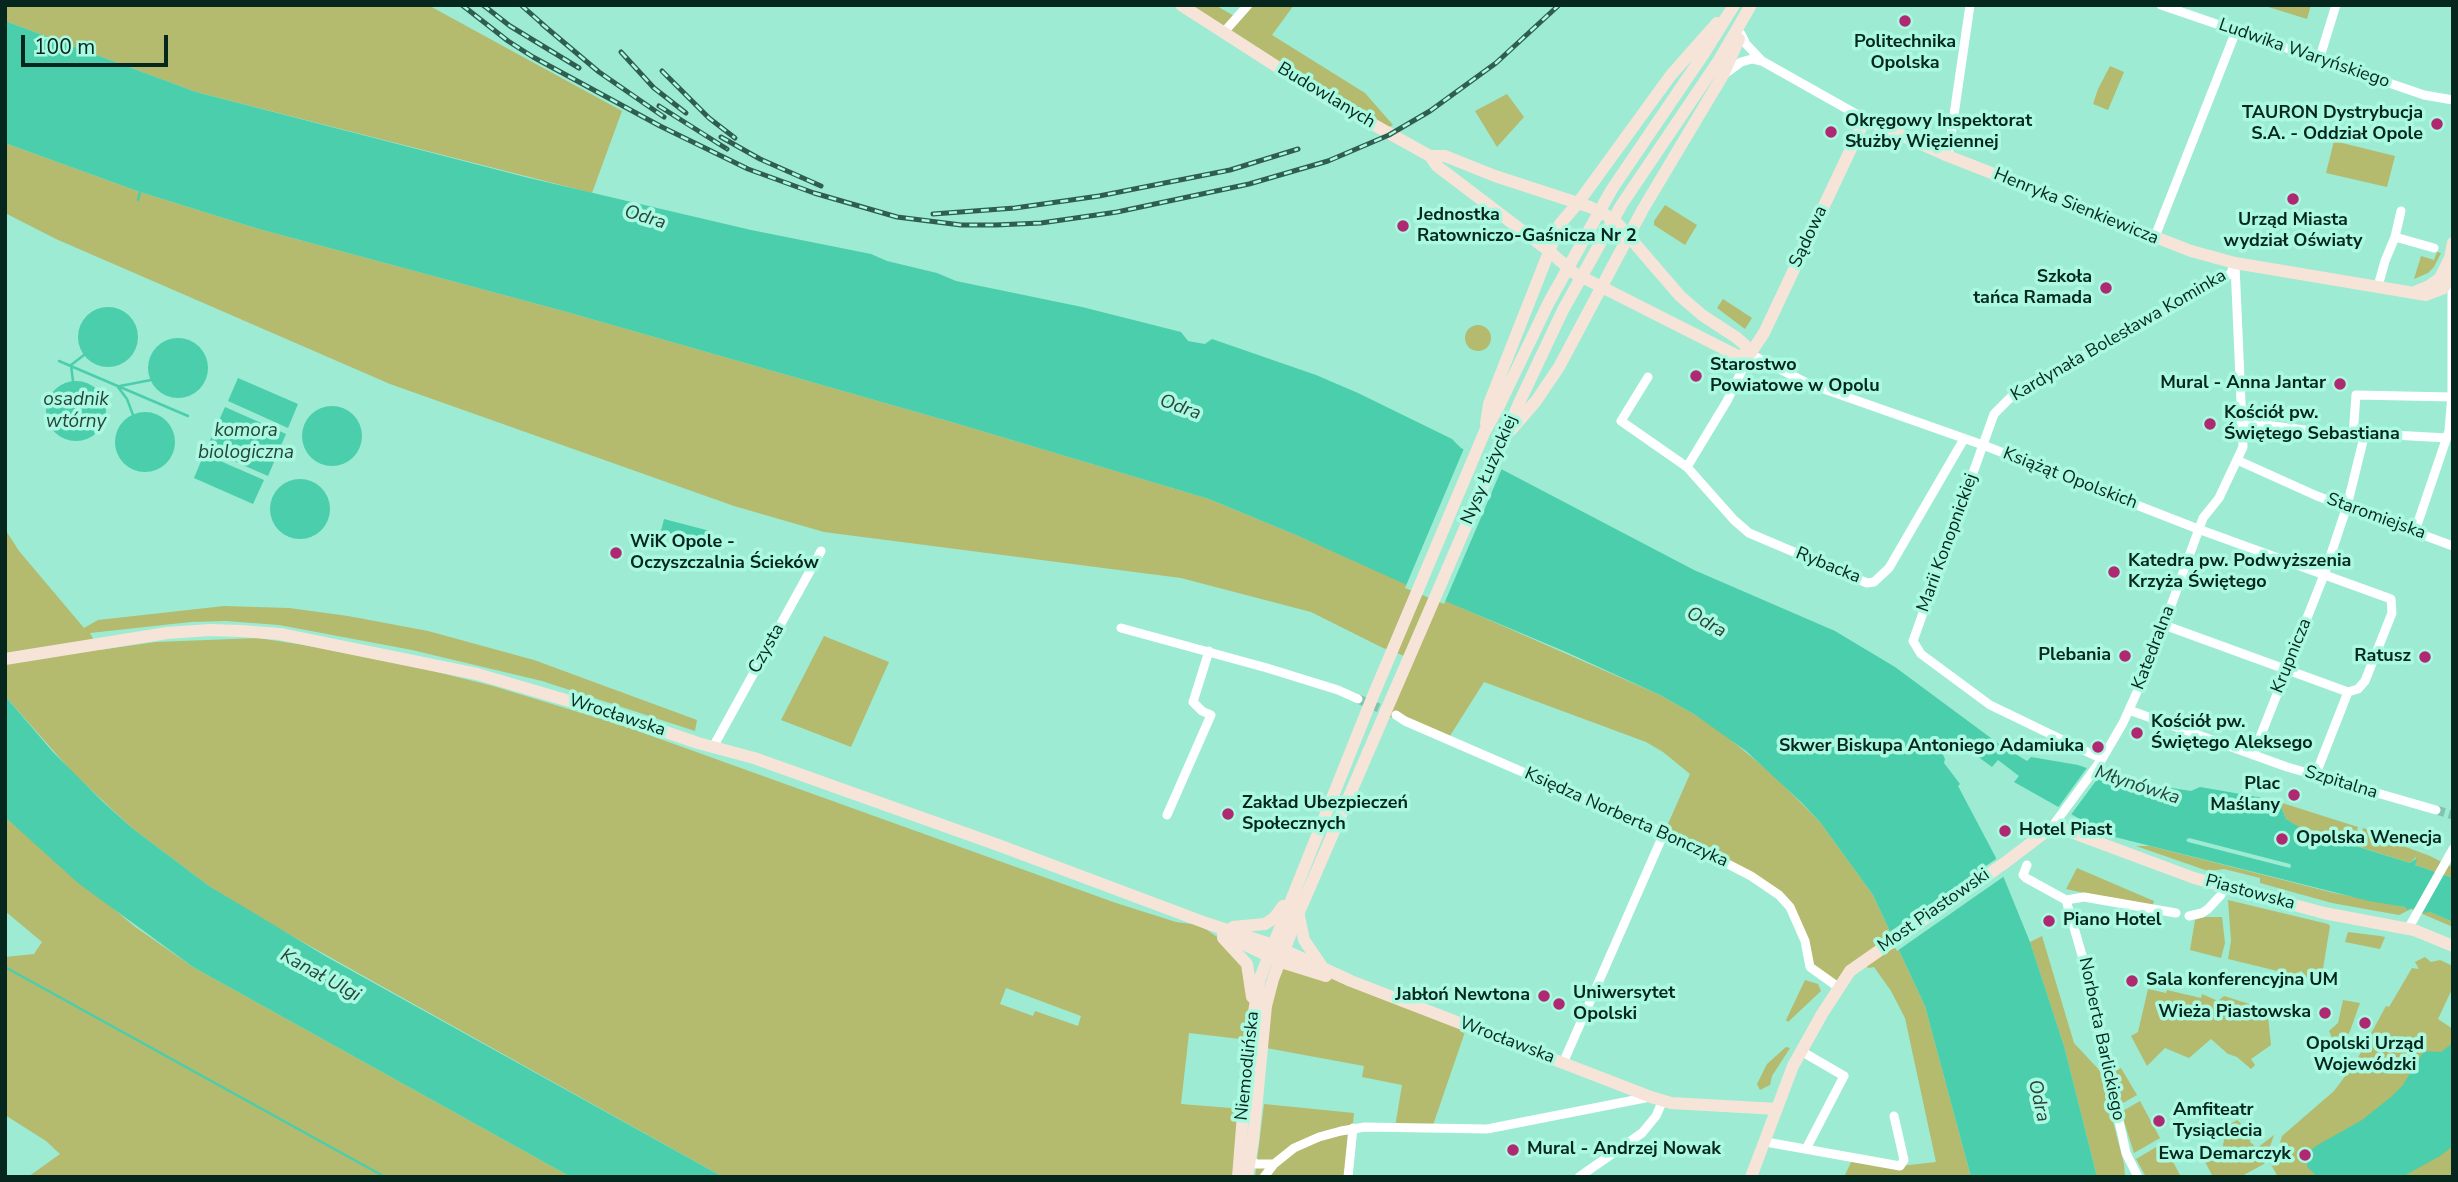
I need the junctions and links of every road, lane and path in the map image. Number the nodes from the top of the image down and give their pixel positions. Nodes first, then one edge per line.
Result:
1 (1181, 5) edge
2 (1248, 5) edge
3 (1752, 5) edge
4 (1970, 5) edge
5 (2161, 5) edge
6 (2336, 5) edge
7 (1733, 7) edge
8 (2236, 31) junction
9 (1224, 32) junction
10 (1741, 34) junction
11 (2319, 60) junction
12 (1762, 61) junction
13 (1723, 75) junction
14 (2451, 99) edge
15 (1865, 119) junction
16 (1430, 156) junction
17 (1948, 156) junction
18 (1578, 203) junction
19 (2401, 211) dead end
20 (1629, 236) junction
21 (2395, 237) junction
22 (2154, 239) junction
23 (2453, 243) edge
24 (2434, 248) dead end
25 (1549, 251) junction
26 (2235, 263) junction
27 (2232, 277) junction
28 (2449, 277) edge
29 (2378, 286) junction
30 (1600, 287) junction
31 (2452, 314) edge
32 (1750, 355) junction
33 (1648, 377) dead end
34 (2452, 397) edge
35 (1494, 406) junction
36 (2241, 422) junction
37 (2449, 434) edge
38 (2353, 436) junction
39 (2364, 437) junction
40 (1504, 438) junction
41 (1964, 439) junction
42 (1983, 445) junction
43 (2237, 460) junction
44 (1687, 467) junction
45 (2347, 506) junction
46 (2198, 529) junction
47 (2416, 531) junction
48 (2453, 546) edge
49 (821, 551) dead end
50 (2324, 575) junction
51 (2164, 625) junction
52 (1121, 628) dead end
53 (1209, 651) junction
54 (5, 659) edge
55 (2287, 669) junction
56 (2348, 692) junction
57 (1359, 699) tunnel mouth
58 (2129, 710) junction
59 (1390, 713) junction
60 (713, 747) junction
61 (2253, 755) junction
62 (2102, 759) junction
63 (2315, 776) junction
64 (2436, 810) tunnel mouth
65 (1167, 815) dead end
66 (2052, 827) junction
67 (1664, 833) junction
68 (2452, 849) edge
69 (2027, 865) dead end
70 (2224, 887) junction
71 (1295, 888) junction
72 (2066, 900) junction
73 (1299, 912) junction
74 (2176, 913) dead end
75 (2189, 916) dead end
76 (2408, 929) junction
77 (1221, 930) junction
78 (2453, 946) edge
79 (1270, 951) junction
80 (1283, 956) junction
81 (1327, 970) junction
82 (1351, 981) junction
83 (1838, 987) junction
84 (1253, 1010) junction
85 (1801, 1051) junction
86 (1563, 1063) junction
87 (1657, 1099) junction
88 (1777, 1109) junction
89 (1894, 1116) dead end
90 (1353, 1128) junction
91 (1766, 1142) junction
92 (1806, 1149) junction
93 (1250, 1159) junction
94 (1274, 1164) junction
95 (1238, 1177) edge
96 (1247, 1177) edge
97 (1264, 1177) edge
98 (1348, 1177) edge
99 (1579, 1177) edge
100 (1751, 1177) edge
101 (2138, 1177) edge

1 - 9 main road, Budowlanych
2 - 9 street
3 - 10 main road
3 - 40 main road, Nysy Łużyckiej
4 - 17 street
5 - 8 street, Ludwika Waryńskiego
6 - 11 street
7 - 18 main road
7 - 35 main road, Nysy Łużyckiej
8 - 11 street, Ludwika Waryńskiego
8 - 22 street
9 - 16 main road, Budowlanych
10 - 12 street, Henryka Sienkiewicza
10 - 13 main road
11 - 14 street, Ludwika Waryńskiego
12 - 13 street
12 - 15 street, Henryka Sienkiewicza
13 - 20 main road
15 - 17 main road, Henryka Sienkiewicza
15 - 32 main road, Sądowa
16 - 18 main road, Budowlanych
16 - 25 main road, Budowlanych
17 - 22 main road, Henryka Sienkiewicza
18 - 20 main road, Budowlanych
18 - 25 main road
19 - 21 street
20 - 30 main road
20 - 32 main road, Książąt Opolskich
21 - 24 street
21 - 29 street
22 - 26 main road, Henryka Sienkiewicza
23 - 28 main road
25 - 30 main road, Budowlanych
25 - 35 main road
26 - 27 street, Kardynała Bolesława Kominka
26 - 29 main road, Henryka Sienkiewicza
27 - 36 street, Katedralna
27 - 42 street, Kardynała Bolesława Kominka
28 - 29 main road, Henryka Sienkiewicza
28 - 31 street
30 - 32 main road, Książąt Opolskich
30 - 40 main road
31 - 34 street
32 - 41 street, Książąt Opolskich
32 - 44 street
33 - 44 street
34 - 37 street
34 - 38 street
35 - 71 main road, Nysy Łużyckiej
36 - 38 street
36 - 43 street, Katedralna
37 - 39 street
37 - 47 street
38 - 39 street
39 - 45 street, Krupnicza
40 - 59 main road, Nysy Łużyckiej
41 - 42 street, Książąt Opolskich
41 - 44 street, Rybacka
42 - 46 street, Książąt Opolskich
42 - 62 street, Marii Konopnickiej
43 - 45 street, Staromiejska
43 - 46 street, Katedralna
45 - 47 street, Staromiejska
45 - 50 street, Krupnicza
46 - 50 street, Książąt Opolskich
46 - 51 street, Katedralna
47 - 48 street, Staromiejska
49 - 60 street, Czysta
50 - 55 street, Krupnicza
50 - 56 street, Książąt Opolskich
51 - 55 street
51 - 58 street, Katedralna
52 - 53 street
53 - 57 street
53 - 65 street
54 - 60 main road, Wrocławska
55 - 56 street
55 - 61 street, Krupnicza
56 - 63 street
58 - 61 street, Szpitalna
58 - 62 street, Katedralna
59 - 67 street, Księdza Norberta Bonczyka
59 - 73 main road, Nysy Łużyckiej
60 - 77 main road, Wrocławska
61 - 63 street, Szpitalna
62 - 66 street, Katedralna
63 - 64 street, Szpitalna
66 - 70 main road, Piastowska
66 - 83 main road, Most Piastowski
67 - 83 street, Księdza Norberta Bonczyka
67 - 86 street
68 - 76 street
69 - 72 street
70 - 75 street
70 - 76 main road, Piastowska
71 - 77 main road
71 - 79 main road, Nysy Łużyckiej
72 - 74 street
72 - 101 street, Norberta Barlickiego
73 - 80 main road, Nysy Łużyckiej
73 - 81 main road
76 - 78 main road, Piastowska
77 - 79 main road, Wrocławska
77 - 84 main road
79 - 80 main road, Wrocławska
79 - 84 main road, Niemodlińska
80 - 81 main road, Wrocławska
80 - 82 main road, Wrocławska
80 - 93 main road, Niemodlińska
81 - 82 main road, Wrocławska
82 - 86 main road, Wrocławska
83 - 85 main road, Most Piastowski
84 - 95 main road, Niemodlińska
85 - 88 main road, Most Piastowski
85 - 92 street
86 - 87 main road, Wrocławska
87 - 88 main road, Wrocławska
87 - 90 street
87 - 99 street
88 - 91 main road, Most Piastowski
89 - 92 street
90 - 94 street
90 - 98 street
91 - 92 street
91 - 100 main road, Most Piastowski
93 - 94 street
93 - 96 main road, Niemodlińska
94 - 97 street

